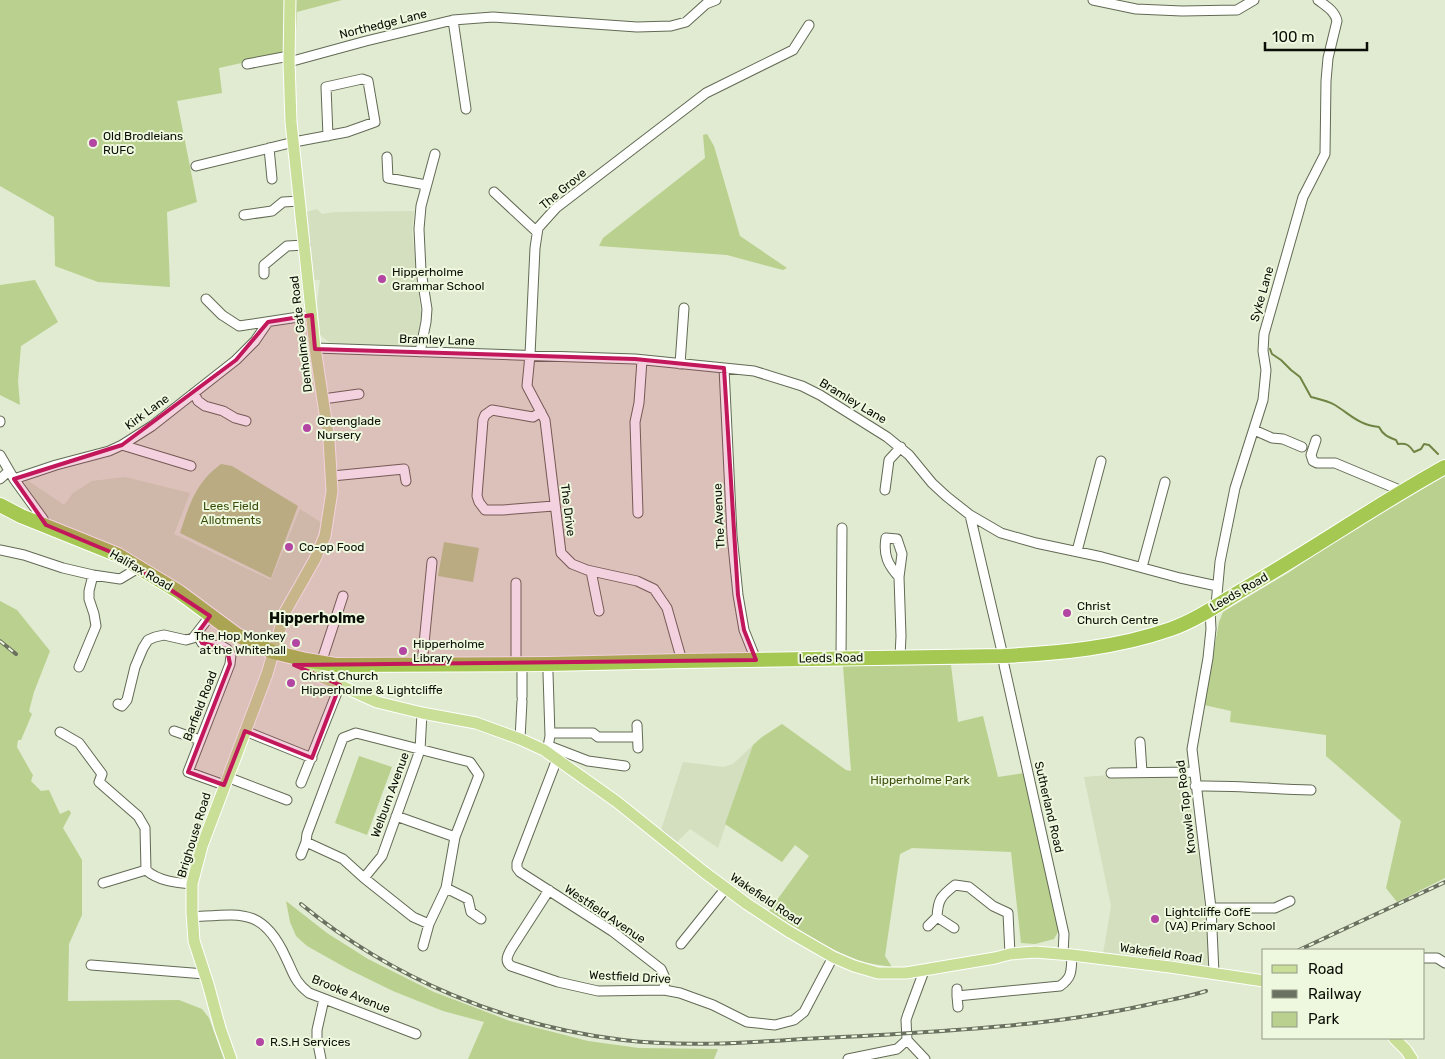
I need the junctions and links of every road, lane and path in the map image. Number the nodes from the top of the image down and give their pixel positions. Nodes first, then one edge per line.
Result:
1 (290, 0) edge
2 (716, 0) edge
3 (1093, 0) edge
4 (1254, 0) edge
5 (1318, 0) edge
6 (453, 20) junction
7 (809, 25) dead end
8 (289, 59) junction
9 (247, 64) dead end
10 (466, 109) dead end
11 (328, 136) junction
12 (294, 142) junction
13 (269, 148) junction
14 (435, 154) dead end
15 (387, 157) dead end
16 (196, 166) dead end
17 (272, 179) dead end
18 (426, 185) junction
19 (494, 192) dead end
20 (300, 201) junction
21 (244, 215) dead end
22 (537, 232) junction
23 (305, 244) junction
24 (264, 274) dead end
25 (206, 299) dead end
26 (684, 308) dead end
27 (312, 315) junction
28 (268, 322) junction
29 (315, 348) junction
30 (420, 352) junction
31 (530, 355) junction
32 (642, 360) junction
33 (680, 364) junction
34 (724, 368) junction
35 (194, 393) junction
36 (359, 394) dead end
37 (323, 399) junction
38 (541, 412) junction
39 (246, 420) dead end
40 (1254, 430) junction
41 (1316, 440) dead end
42 (122, 445) junction
43 (1302, 446) dead end
44 (901, 447) junction
45 (0, 455) edge
46 (1101, 461) dead end
47 (190, 466) dead end
48 (1445, 468) edge
49 (9, 471) junction
50 (332, 476) junction
51 (0, 479) edge
52 (14, 479) junction
53 (406, 481) dead end
54 (1165, 482) dead end
55 (885, 490) dead end
56 (1402, 491) junction
57 (0, 505) edge
58 (554, 506) junction
59 (638, 513) dead end
60 (970, 515) junction
61 (46, 525) junction
62 (842, 528) dead end
63 (0, 550) edge
64 (1077, 551) junction
65 (432, 562) dead end
66 (1142, 567) junction
67 (140, 568) junction
68 (591, 571) junction
69 (93, 575) junction
70 (899, 577) dead end
71 (516, 583) dead end
72 (1218, 586) junction
73 (343, 596) dead end
74 (1213, 607) junction
75 (599, 611) dead end
76 (210, 616) junction
77 (197, 634) junction
78 (273, 652) junction
79 (900, 657) junction
80 (841, 658) junction
81 (306, 660) junction
82 (756, 660) junction
83 (1004, 660) junction
84 (682, 661) junction
85 (321, 663) junction
86 (422, 664) junction
87 (519, 664) junction
88 (78, 667) dead end
89 (548, 673) dead end
90 (340, 686) junction
91 (118, 704) dead end
92 (422, 714) junction
93 (637, 725) dead end
94 (174, 731) dead end
95 (245, 731) junction
96 (60, 732) dead end
97 (550, 733) junction
98 (637, 737) junction
99 (520, 739) junction
100 (200, 740) junction
101 (1140, 742) dead end
102 (638, 748) dead end
103 (420, 750) junction
104 (551, 752) junction
105 (312, 758) junction
106 (625, 766) dead end
107 (1111, 772) dead end
108 (1142, 772) junction
109 (1194, 772) junction
110 (226, 781) junction
111 (301, 783) dead end
112 (1195, 786) junction
113 (1311, 790) dead end
114 (288, 800) dead end
115 (396, 816) junction
116 (455, 837) junction
117 (306, 842) junction
118 (301, 855) dead end
119 (146, 870) junction
120 (364, 878) junction
121 (103, 883) dead end
122 (192, 884) junction
123 (446, 888) junction
124 (726, 888) junction
125 (549, 890) junction
126 (1290, 901) dead end
127 (1211, 908) junction
128 (192, 917) junction
129 (937, 917) junction
130 (481, 919) dead end
131 (429, 924) junction
132 (928, 926) dead end
133 (954, 928) dead end
134 (681, 944) dead end
135 (423, 946) dead end
136 (1010, 954) junction
137 (1067, 955) junction
138 (833, 957) junction
139 (1425, 958) edge
140 (1445, 963) edge
141 (91, 965) dead end
142 (924, 970) junction
143 (1214, 973) junction
144 (205, 974) junction
145 (1262, 981) edge
146 (664, 990) junction
147 (324, 999) junction
148 (958, 1007) dead end
149 (416, 1034) dead end
150 (1395, 1039) edge
151 (907, 1040) junction
152 (897, 1049) junction
153 (868, 1057) edge
154 (231, 1059) edge
155 (321, 1059) edge
156 (848, 1059) edge
157 (898, 1059) edge
158 (925, 1059) edge
159 (1412, 1059) edge

1 - 8 main road, Denholme Gate Road
2 - 6 street, Northedge Lane
3 - 4 street
5 - 40 street, Syke Lane
6 - 8 street, Northedge Lane
6 - 10 street
7 - 22 street, The Grove
8 - 9 street, Northedge Lane
8 - 12 main road, Denholme Gate Road
11 - 11 street
11 - 12 street
12 - 13 street
12 - 20 main road, Denholme Gate Road
13 - 16 street
13 - 17 street
14 - 18 street
15 - 18 street
18 - 30 street
19 - 22 street
20 - 21 street
20 - 23 main road, Denholme Gate Road
22 - 31 street
23 - 24 street
23 - 27 main road, Denholme Gate Road
25 - 28 street
26 - 33 street
27 - 28 street
27 - 29 main road, Denholme Gate Road
28 - 35 street, Kirk Lane
29 - 30 street, Bramley Lane
29 - 37 main road, Denholme Gate Road
30 - 31 street, Bramley Lane
31 - 32 street, Bramley Lane
31 - 38 street, The Drive
32 - 33 street, Bramley Lane
32 - 59 street
33 - 34 street, Bramley Lane
34 - 44 street, Bramley Lane
34 - 82 street, The Avenue
35 - 39 street
35 - 42 street, Kirk Lane
36 - 37 street
37 - 50 main road, Denholme Gate Road
38 - 58 street, The Drive
38 - 58 street
40 - 43 street
40 - 72 street, Syke Lane
41 - 56 street
42 - 47 street
42 - 52 street, Kirk Lane
44 - 55 street
44 - 60 street, Bramley Lane
45 - 49 street
46 - 64 street
48 - 56 highway, Leeds Road
49 - 51 street
49 - 52 street
50 - 53 street
50 - 78 main road, Denholme Gate Road
52 - 61 street
54 - 66 street
56 - 74 highway, Leeds Road
57 - 61 highway, Halifax Road
58 - 68 street, The Drive
60 - 64 street, Bramley Lane
60 - 83 street, Sutherland Road
61 - 67 highway, Halifax Road
62 - 80 street
63 - 69 street
64 - 66 street, Bramley Lane
65 - 86 street
66 - 72 street, Bramley Lane
67 - 69 street
67 - 76 highway, Halifax Road
68 - 75 street
68 - 84 street, The Drive
69 - 88 street
70 - 79 street
71 - 87 street
72 - 74 street, Syke Lane
73 - 85 street
74 - 83 highway, Leeds Road
74 - 109 street, Knowle Top Road
76 - 77 street
76 - 78 highway, Halifax Road
77 - 91 street
77 - 100 street, Barfield Road
78 - 81 highway, Leeds Road
78 - 95 main road, Brighouse Road
79 - 80 highway, Leeds Road
79 - 83 highway, Leeds Road
80 - 82 highway, Leeds Road
81 - 85 highway, Leeds Road
81 - 90 main road, Wakefield Road
82 - 84 highway, Leeds Road
83 - 137 street, Sutherland Road
84 - 87 highway, Leeds Road
85 - 86 highway, Leeds Road
86 - 87 highway, Leeds Road
87 - 99 street
89 - 97 street
90 - 92 main road, Wakefield Road
90 - 105 street
92 - 99 main road, Wakefield Road
92 - 103 street, Welburn Avenue
93 - 98 street
94 - 100 street
95 - 105 street
95 - 110 main road, Brighouse Road
96 - 119 street
97 - 98 street
97 - 104 street
98 - 102 street
99 - 104 main road, Wakefield Road
100 - 110 street, Barfield Road
101 - 108 street
103 - 115 street, Welburn Avenue
103 - 116 street
103 - 117 street
104 - 106 street
104 - 124 main road, Wakefield Road
104 - 125 street, Westfield Avenue
105 - 111 street
107 - 108 street
108 - 109 street
109 - 112 street, Knowle Top Road
110 - 114 street
110 - 122 main road, Brighouse Road
112 - 113 street
112 - 127 street, Knowle Top Road
115 - 116 street
115 - 120 street, Welburn Avenue
116 - 123 street
117 - 118 street
117 - 120 street
119 - 121 street
119 - 122 street
120 - 131 street
122 - 128 main road, Brighouse Road
123 - 130 street
123 - 131 street
124 - 134 street
124 - 138 main road, Wakefield Road
125 - 146 street, Westfield Avenue
125 - 146 street, Westfield Drive
126 - 127 street
127 - 143 street, Knowle Top Road
128 - 144 main road, Brighouse Road
128 - 147 street, Brooke Avenue
129 - 132 street
129 - 133 street
129 - 136 street
131 - 135 street
136 - 137 main road, Wakefield Road
136 - 142 main road, Wakefield Road
137 - 143 main road, Wakefield Road
137 - 148 street, Sutherland Road
138 - 142 main road, Wakefield Road
138 - 146 street, Westfield Drive
139 - 140 street
141 - 144 street
142 - 151 street
143 - 145 main road, Wakefield Road
144 - 154 main road, Brighouse Road
147 - 149 street, Brooke Avenue
147 - 155 street
150 - 159 main road
151 - 152 street
151 - 158 street
152 - 153 street
152 - 157 street
153 - 156 street

